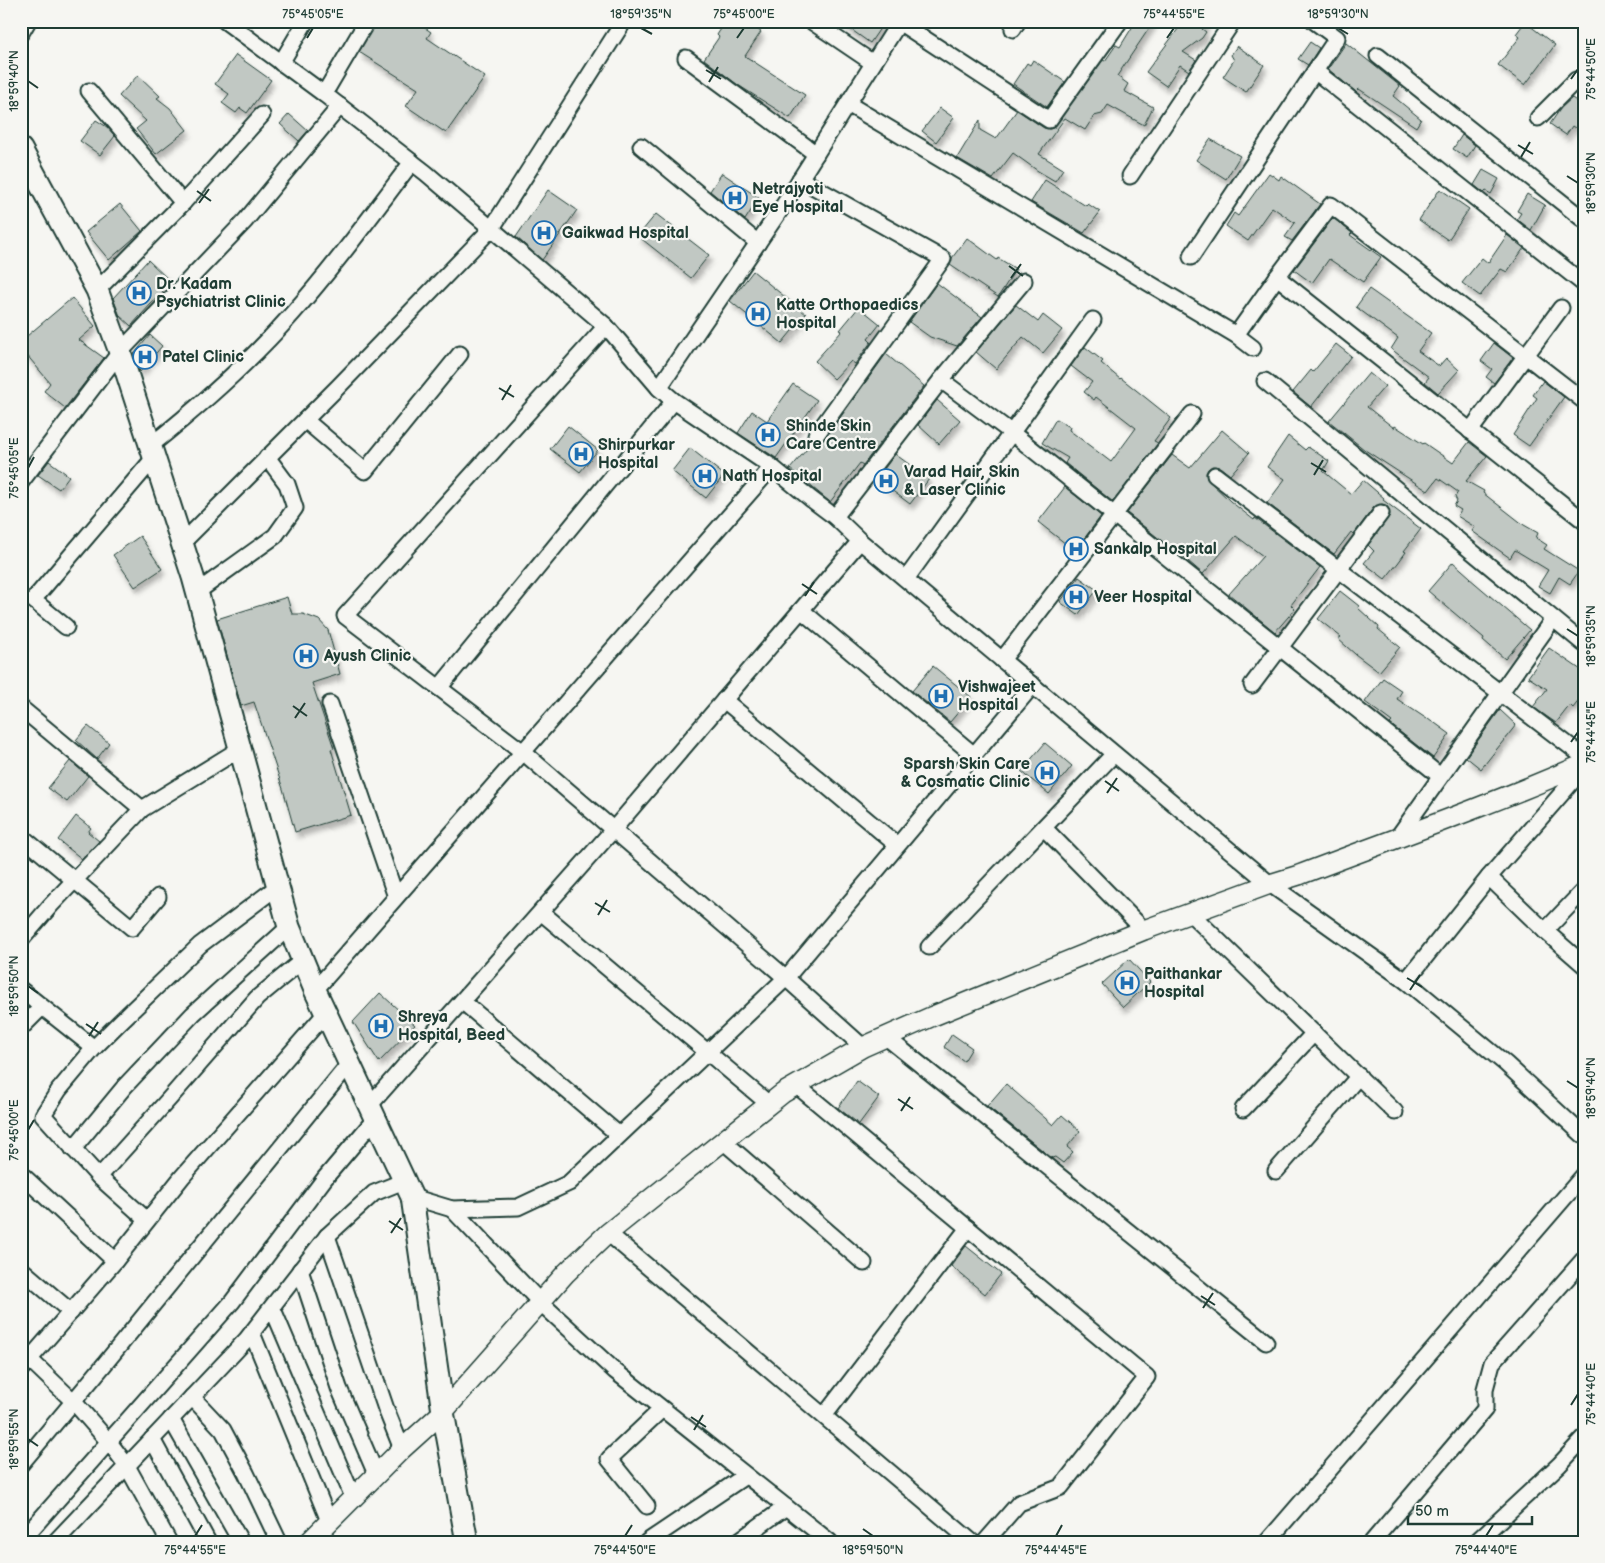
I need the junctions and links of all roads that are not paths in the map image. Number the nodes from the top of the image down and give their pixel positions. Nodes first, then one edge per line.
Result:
1 (28, 21) edge
2 (225, 21) edge
3 (306, 21) edge
4 (366, 21) edge
5 (624, 21) edge
6 (811, 21) edge
7 (1120, 21) edge
8 (1233, 21) edge
9 (1314, 21) edge
10 (900, 22) edge
11 (21, 33) edge
12 (1378, 56) dead end
13 (686, 58) dead end
14 (281, 63) junction
15 (873, 64) junction
16 (1315, 71) junction
17 (1584, 78) edge
18 (89, 91) dead end
19 (324, 94) junction
20 (848, 104) junction
21 (340, 106) junction
22 (262, 115) dead end
23 (1538, 118) dead end
24 (641, 146) dead end
25 (21, 148) edge
26 (816, 154) junction
27 (412, 162) junction
28 (1130, 176) dead end
29 (800, 179) junction
30 (183, 203) junction
31 (1584, 220) edge
32 (492, 228) junction
33 (758, 243) junction
34 (1191, 257) dead end
35 (1277, 277) junction
36 (1024, 281) dead end
37 (1584, 284) edge
38 (97, 290) junction
39 (1561, 308) dead end
40 (1094, 320) dead end
41 (606, 326) junction
42 (1236, 335) junction
43 (1253, 348) dead end
44 (120, 352) junction
45 (460, 354) dead end
46 (1525, 356) junction
47 (941, 380) junction
48 (1265, 381) dead end
49 (659, 388) junction
50 (674, 400) junction
51 (1584, 402) edge
52 (1192, 414) dead end
53 (305, 420) junction
54 (1470, 431) junction
55 (1012, 433) junction
56 (816, 435) dead end
57 (152, 452) junction
58 (267, 457) junction
59 (772, 467) junction
60 (1215, 475) dead end
61 (21, 482) edge
62 (1381, 513) dead end
63 (1114, 515) junction
64 (835, 517) junction
65 (1584, 521) edge
66 (860, 541) junction
67 (182, 543) junction
68 (1338, 570) junction
69 (906, 579) junction
70 (197, 592) junction
71 (801, 610) junction
72 (1553, 619) junction
73 (66, 628) dead end
74 (1584, 644) edge
75 (1280, 648) junction
76 (1002, 660) junction
77 (1032, 685) junction
78 (1252, 685) dead end
79 (439, 688) junction
80 (1500, 693) junction
81 (724, 700) junction
82 (330, 704) dead end
83 (21, 708) edge
84 (240, 750) junction
85 (523, 752) junction
86 (1114, 754) junction
87 (974, 755) junction
88 (1584, 757) edge
89 (1584, 764) edge
90 (1584, 768) edge
91 (1440, 776) junction
92 (142, 809) junction
93 (1044, 828) junction
94 (613, 830) junction
95 (21, 836) edge
96 (1397, 838) junction
97 (898, 845) junction
98 (1489, 877) junction
99 (75, 880) junction
100 (1270, 884) junction
101 (277, 887) junction
102 (1584, 890) edge
103 (158, 897) dead end
104 (396, 897) junction
105 (541, 912) junction
106 (1190, 913) junction
107 (290, 927) junction
108 (1144, 930) junction
109 (1545, 931) junction
110 (21, 940) edge
111 (929, 947) dead end
112 (304, 960) junction
113 (1584, 965) edge
114 (786, 978) junction
115 (1406, 982) junction
116 (21, 990) edge
117 (315, 990) junction
118 (462, 1001) junction
119 (42, 1007) junction
120 (326, 1013) junction
121 (21, 1028) edge
122 (1314, 1033) junction
123 (886, 1037) junction
124 (863, 1047) junction
125 (94, 1048) junction
126 (707, 1052) junction
127 (349, 1064) junction
128 (1358, 1076) junction
129 (796, 1085) junction
130 (769, 1104) junction
131 (1243, 1109) dead end
132 (372, 1112) junction
133 (1395, 1112) dead end
134 (620, 1136) junction
135 (1584, 1136) edge
136 (723, 1141) junction
137 (73, 1149) junction
138 (1276, 1171) dead end
139 (21, 1174) edge
140 (1584, 1175) edge
141 (99, 1177) junction
142 (408, 1189) junction
143 (452, 1209) junction
144 (147, 1220) junction
145 (968, 1228) junction
146 (608, 1233) junction
147 (327, 1236) junction
148 (1584, 1259) edge
149 (115, 1261) junction
150 (864, 1263) dead end
151 (21, 1269) edge
152 (300, 1270) junction
153 (540, 1302) junction
154 (272, 1307) junction
155 (71, 1312) junction
156 (252, 1333) junction
157 (1266, 1342) dead end
158 (24, 1360) edge
159 (192, 1397) junction
160 (74, 1402) junction
161 (662, 1409) junction
162 (443, 1412) junction
163 (824, 1416) junction
164 (171, 1419) junction
165 (1584, 1438) edge
166 (152, 1439) junction
167 (109, 1442) junction
168 (402, 1449) junction
169 (24, 1457) edge
170 (127, 1466) junction
171 (376, 1474) junction
172 (745, 1476) junction
173 (353, 1497) junction
174 (647, 1506) dead end
175 (786, 1508) junction
176 (329, 1520) junction
177 (22, 1541) edge
178 (829, 1541) edge
179 (55, 1542) edge
180 (169, 1542) edge
181 (208, 1542) edge
182 (241, 1542) edge
183 (279, 1542) edge
184 (308, 1542) edge
185 (467, 1542) edge
186 (646, 1542) edge
187 (738, 1542) edge
188 (972, 1542) edge
189 (986, 1542) edge
190 (1267, 1542) edge
191 (1372, 1542) edge
192 (1476, 1542) edge

1 - 11 street
2 - 14 street
3 - 14 street
4 - 19 street
5 - 32 street
6 - 15 street
7 - 10 street
8 - 28 street
9 - 16 street
10 - 15 street
12 - 31 street
13 - 26 street
14 - 19 street
15 - 20 street
16 - 34 street
16 - 37 street
17 - 23 street
18 - 30 street
19 - 21 street
20 - 26 street
20 - 42 street
21 - 27 street
21 - 44 street
22 - 30 street
24 - 33 street
25 - 38 main road
26 - 29 street
27 - 32 street
27 - 57 street
29 - 33 street
29 - 56 street
30 - 38 street
32 - 41 street
32 - 53 street
33 - 49 street
35 - 42 street
35 - 46 street
35 - 54 street
36 - 47 street
38 - 44 main road
39 - 46 street
40 - 55 street
41 - 49 street
41 - 79 street
42 - 43 street
44 - 57 main road
44 - 61 street
45 - 53 street
46 - 51 street
46 - 54 street
47 - 55 street
47 - 64 street
48 - 72 street
49 - 50 street
50 - 59 street
50 - 79 street
52 - 63 street
53 - 58 street
54 - 65 street
55 - 63 street
55 - 69 street
57 - 67 main road
57 - 73 street
58 - 67 street
58 - 70 street
59 - 64 street
59 - 85 street
60 - 68 street
62 - 68 street
63 - 75 street
63 - 76 street
64 - 66 street
66 - 69 street
66 - 71 street
67 - 70 main road
68 - 75 street
68 - 80 street
69 - 76 street
70 - 84 main road
71 - 81 street
71 - 87 street
72 - 74 street
72 - 80 street
75 - 78 street
75 - 91 street
76 - 77 street
77 - 86 street
77 - 87 street
79 - 85 street
80 - 88 street
80 - 91 street
81 - 94 street
81 - 97 street
82 - 104 street
83 - 92 street
84 - 92 street
84 - 101 main road
85 - 94 street
85 - 104 street
86 - 93 street
86 - 100 street
87 - 97 street
89 - 96 street
90 - 98 street
91 - 96 street
92 - 99 street
93 - 108 street
93 - 111 street
94 - 105 street
94 - 114 street
95 - 99 street
96 - 100 street
97 - 114 street
98 - 109 street
98 - 115 street
99 - 103 street
99 - 110 street
100 - 106 street
100 - 115 street
101 - 107 main road
101 - 125 street
102 - 109 street
104 - 117 street
105 - 118 street
105 - 126 street
106 - 108 street
106 - 122 street
107 - 112 main road
107 - 137 street
108 - 123 street
109 - 113 street
112 - 117 main road
112 - 141 street
114 - 124 street
114 - 126 street
115 - 135 street
116 - 119 street
117 - 120 main road
118 - 132 street
118 - 134 street
119 - 121 street
119 - 125 street
120 - 127 main road
120 - 144 street
122 - 128 street
122 - 131 street
123 - 124 street
123 - 157 street
124 - 129 street
125 - 137 street
126 - 130 street
126 - 134 street
127 - 132 main road
127 - 160 street
128 - 133 street
128 - 138 street
129 - 130 street
129 - 145 street
130 - 136 street
132 - 142 main road
132 - 167 street
134 - 143 street
136 - 146 street
136 - 150 street
137 - 141 street
139 - 149 street
140 - 190 street
141 - 144 street
142 - 143 street
142 - 147 street
142 - 162 main road
143 - 153 street
144 - 149 street
145 - 163 street
145 - 189 street
146 - 153 street
146 - 163 street
147 - 152 street
147 - 168 street
148 - 191 street
149 - 155 street
151 - 155 street
152 - 154 street
152 - 171 street
153 - 161 street
153 - 162 street
154 - 156 street
154 - 173 street
155 - 158 street
156 - 159 street
156 - 176 street
158 - 160 street
159 - 164 street
159 - 183 street
160 - 167 street
160 - 169 street
161 - 172 street
161 - 174 street
162 - 168 street
162 - 185 main road
163 - 188 street
164 - 166 street
164 - 182 street
165 - 192 street
166 - 170 street
166 - 181 street
167 - 170 street
167 - 177 street
168 - 171 street
170 - 179 street
170 - 180 street
171 - 173 street
172 - 175 street
172 - 186 street
173 - 176 street
175 - 178 street
175 - 187 street
176 - 184 street

